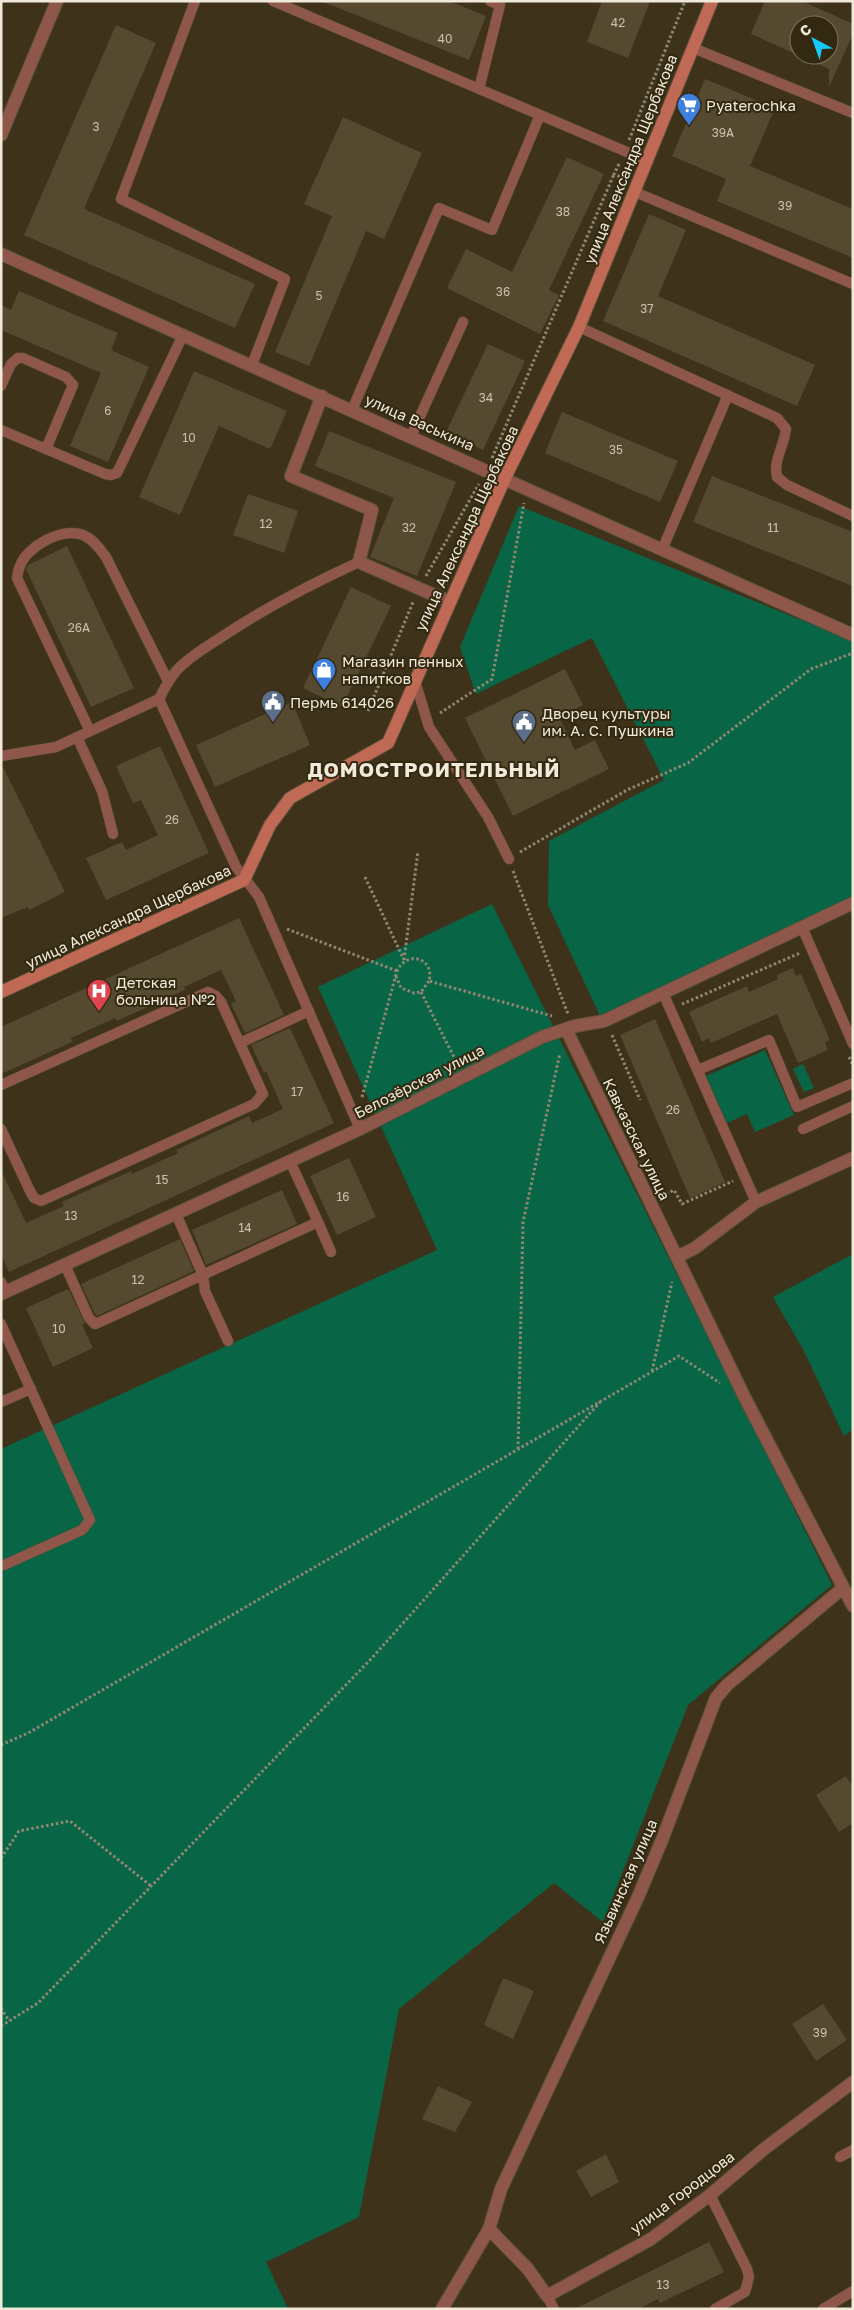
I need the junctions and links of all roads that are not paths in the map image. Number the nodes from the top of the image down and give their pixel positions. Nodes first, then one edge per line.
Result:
1 (57, 1) edge
2 (196, 1) edge
3 (272, 1) edge
4 (712, 1) edge
5 (499, 3) edge
6 (693, 48) junction
7 (479, 89) junction
8 (853, 113) edge
9 (540, 115) junction
10 (1, 135) edge
11 (648, 161) junction
12 (635, 192) junction
13 (1, 254) edge
14 (853, 284) edge
15 (463, 322) dead end
16 (579, 327) junction
17 (183, 335) junction
18 (252, 365) junction
19 (1, 386) edge
20 (728, 395) junction
21 (322, 396) junction
22 (352, 410) junction
23 (1, 430) edge
24 (411, 436) junction
25 (46, 449) junction
26 (505, 478) junction
27 (853, 516) edge
28 (662, 550) junction
29 (359, 562) junction
30 (450, 602) junction
31 (853, 635) edge
32 (168, 681) junction
33 (415, 681) junction
34 (159, 699) junction
35 (90, 731) junction
36 (77, 737) junction
37 (1, 756) edge
38 (113, 834) dead end
39 (509, 859) road end
40 (244, 880) junction
41 (853, 903) edge
42 (802, 927) junction
43 (1, 992) edge
44 (664, 993) junction
45 (309, 1011) junction
46 (568, 1026) junction
47 (849, 1027) edge
48 (240, 1043) junction
49 (849, 1046) edge
50 (698, 1070) junction
51 (853, 1083) edge
52 (1, 1085) edge
53 (853, 1106) edge
54 (358, 1124) junction
55 (1, 1129) edge
56 (802, 1129) dead end
57 (6, 1150) edge
58 (853, 1158) edge
59 (290, 1162) junction
60 (756, 1202) junction
61 (176, 1214) junction
62 (318, 1222) junction
63 (331, 1252) dead end
64 (677, 1257) junction
65 (64, 1265) junction
66 (203, 1275) junction
67 (3, 1289) edge
68 (1, 1324) edge
69 (228, 1341) dead end
70 (31, 1389) junction
71 (1, 1402) edge
72 (4, 1565) dead end
73 (843, 1588) junction
74 (853, 1606) edge
75 (853, 2082) edge
76 (853, 2150) edge
77 (840, 2157) dead end
78 (710, 2195) junction
79 (489, 2229) junction
80 (853, 2291) edge
81 (547, 2296) junction
82 (442, 2309) edge
83 (554, 2309) edge
84 (715, 2309) edge
85 (823, 2309) edge

1 - 10 street
2 - 18 lane
3 - 7 lane
4 - 6 street, улица Александра Щербакова
5 - 7 lane
6 - 8 lane
6 - 11 street, улица Александра Щербакова
7 - 9 lane
9 - 11 lane
9 - 22 lane
11 - 12 street, улица Александра Щербакова
12 - 14 lane
12 - 16 street, улица Александра Щербакова
13 - 17 street, улица Васькина
15 - 24 lane
16 - 20 lane
16 - 26 street, улица Александра Щербакова
17 - 18 street, улица Васькина
17 - 25 lane
18 - 21 street, улица Васькина
19 - 25 lane
20 - 27 lane
20 - 28 lane
21 - 22 street, улица Васькина
21 - 29 street
22 - 24 street, улица Васькина
23 - 25 lane
24 - 26 street, улица Васькина
26 - 28 street, улица Васькина
26 - 30 street, улица Александра Щербакова
28 - 31 street, улица Васькина
29 - 30 street
29 - 32 lane
30 - 33 street, улица Александра Щербакова
32 - 34 lane
32 - 35 lane
33 - 39 lane
33 - 40 street, улица Александра Щербакова
34 - 35 lane
34 - 40 lane
35 - 36 lane
36 - 37 lane
36 - 38 lane
40 - 43 street, улица Александра Щербакова
40 - 45 lane
41 - 42 street, Белозёрская улица
42 - 44 street, Белозёрская улица
42 - 47 lane
44 - 46 street, Белозёрская улица
44 - 50 lane
45 - 48 lane
45 - 54 lane
46 - 54 street, Белозёрская улица
46 - 64 street, Кавказская улица
47 - 49 lane
48 - 52 lane
48 - 57 lane
50 - 51 lane
50 - 60 lane
53 - 56 lane
54 - 59 street, Белозёрская улица
55 - 57 lane
58 - 60 street
59 - 61 street, Белозёрская улица
59 - 62 lane
60 - 64 street
61 - 65 street, Белозёрская улица
61 - 66 lane
62 - 63 lane
62 - 66 lane
64 - 73 street, Кавказская улица
65 - 66 lane
65 - 67 street, Белозёрская улица
66 - 69 lane
68 - 70 lane
70 - 71 lane
70 - 72 lane
73 - 74 street, Кавказская улица
73 - 79 street, Язьвинская улица
75 - 78 street, улица Городцова
76 - 77 lane
78 - 81 street, улица Городцова
78 - 84 lane
79 - 81 street
79 - 82 street
80 - 85 lane
81 - 83 lane

